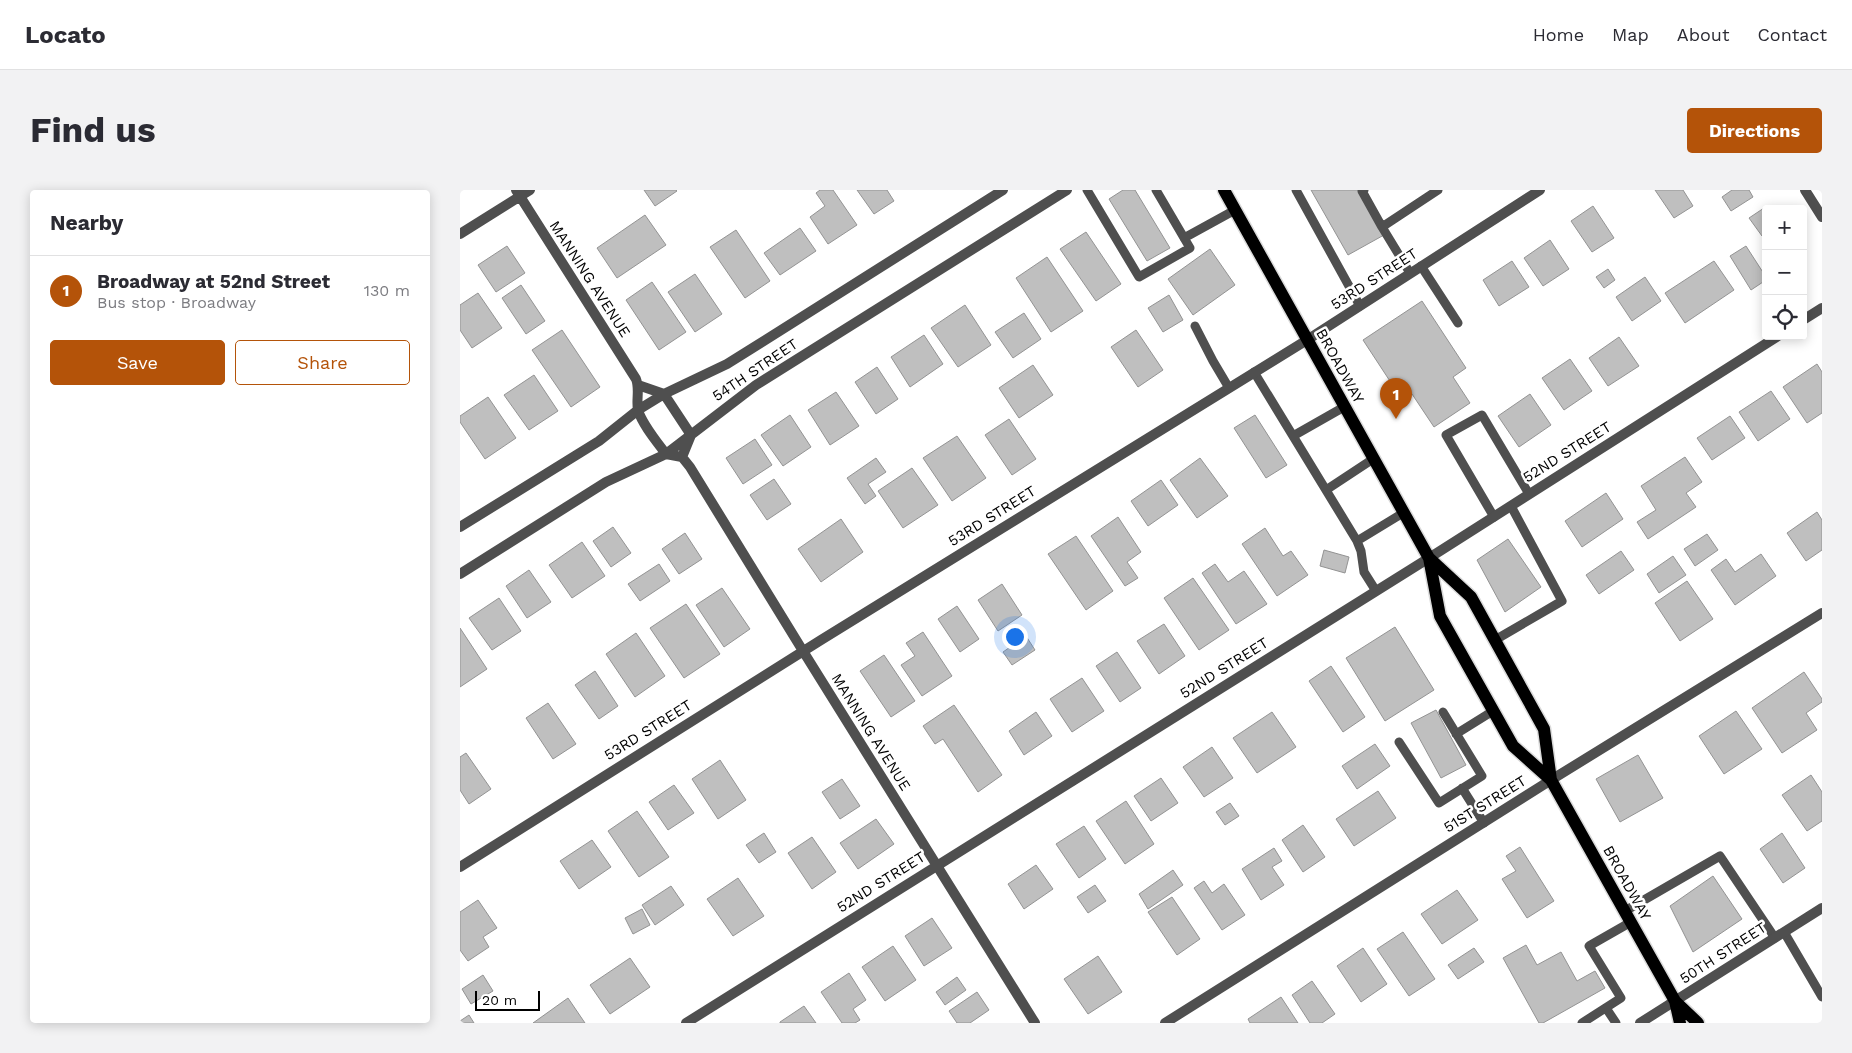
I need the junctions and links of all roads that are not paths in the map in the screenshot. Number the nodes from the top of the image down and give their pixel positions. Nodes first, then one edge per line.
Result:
1 (530, 190) edge
2 (1003, 190) edge
3 (1067, 190) edge
4 (1087, 190) edge
5 (1156, 190) edge
6 (1224, 190) edge
7 (1296, 190) edge
8 (1364, 190) edge
9 (1438, 190) edge
10 (1540, 190) edge
11 (1805, 190) edge
12 (518, 193) edge
13 (1235, 210) junction
14 (1822, 217) edge
15 (1382, 227) junction
16 (460, 234) edge
17 (1184, 238) junction
18 (1421, 266) junction
19 (1410, 274) junction
20 (1360, 306) junction
21 (1822, 308) edge
22 (1807, 317) edge
23 (1458, 323) dead end
24 (1195, 326) dead end
25 (1307, 340) junction
26 (1772, 340) edge
27 (1254, 372) junction
28 (638, 385) junction
29 (1229, 388) junction
30 (664, 394) junction
31 (1344, 407) junction
32 (638, 410) junction
33 (691, 435) junction
34 (1293, 436) junction
35 (666, 454) junction
36 (682, 457) junction
37 (1373, 458) junction
38 (1326, 490) junction
39 (1529, 494) junction
40 (1511, 506) junction
41 (1403, 513) junction
42 (1494, 516) junction
43 (460, 527) edge
44 (1357, 541) junction
45 (1429, 558) junction
46 (460, 574) edge
47 (1376, 591) junction
48 (1822, 613) edge
49 (1495, 640) junction
50 (803, 651) junction
51 (1493, 711) junction
52 (1443, 712) dead end
53 (1456, 734) junction
54 (1399, 742) dead end
55 (1551, 780) junction
56 (1462, 788) junction
57 (1484, 822) junction
58 (937, 865) junction
59 (460, 867) edge
60 (1822, 908) edge
61 (1628, 917) junction
62 (1784, 932) junction
63 (1774, 938) junction
64 (1822, 997) edge
65 (1675, 1001) junction
66 (1606, 1008) junction
67 (686, 1023) edge
68 (1035, 1023) edge
69 (1165, 1023) edge
70 (1582, 1023) edge
71 (1616, 1023) edge
72 (1640, 1023) edge
73 (1680, 1023) edge
74 (1698, 1023) edge

1 - 12 street
2 - 30 street, 54TH STREET
3 - 33 street, 54TH STREET
4 - 17 lane
5 - 17 lane
6 - 13 main road, BROADWAY
7 - 20 lane
8 - 15 lane
9 - 15 lane
10 - 18 street, 53RD STREET
11 - 14 street
12 - 16 street
12 - 28 street, MANNING AVENUE
13 - 17 lane
13 - 25 main road, BROADWAY
15 - 19 lane
18 - 19 street, 53RD STREET
18 - 23 lane
19 - 20 street, 53RD STREET
20 - 25 street, 53RD STREET
21 - 22 street
24 - 29 lane
25 - 27 street, 53RD STREET
25 - 31 main road, BROADWAY
26 - 39 street, 52ND STREET
27 - 29 street, 53RD STREET
27 - 34 lane
28 - 30 street
28 - 32 street, MANNING AVENUE
29 - 50 street, 53RD STREET
30 - 32 street, 54TH STREET
30 - 33 street
31 - 34 lane
31 - 37 main road, BROADWAY
32 - 35 street, MANNING AVENUE
32 - 43 street, 54TH STREET
33 - 35 street, 54TH STREET
33 - 36 street
34 - 38 lane
35 - 36 street
35 - 46 street, 54TH STREET
36 - 50 street, MANNING AVENUE
37 - 38 lane
37 - 41 main road, BROADWAY
38 - 44 lane
39 - 40 street, 52ND STREET
39 - 42 lane
40 - 42 street, 52ND STREET
40 - 49 lane
41 - 44 lane
41 - 45 main road, BROADWAY
42 - 45 street, 52ND STREET
44 - 47 lane
45 - 47 street, 52ND STREET
45 - 49 main road, BROADWAY
45 - 51 main road, BROADWAY
47 - 58 street, 52ND STREET
48 - 55 street, 51ST STREET
49 - 55 main road, BROADWAY
50 - 58 street, MANNING AVENUE
50 - 59 street, 53RD STREET
51 - 53 lane
51 - 55 main road, BROADWAY
52 - 53 lane
53 - 56 lane
54 - 56 lane
55 - 57 street, 51ST STREET
55 - 61 main road, BROADWAY
56 - 57 lane
57 - 69 street, 51ST STREET
58 - 67 street, 52ND STREET
58 - 68 street, MANNING AVENUE
60 - 62 street, 50TH STREET
61 - 63 lane
61 - 65 main road, BROADWAY
61 - 66 lane
62 - 63 street, 50TH STREET
62 - 64 lane
63 - 65 street, 50TH STREET
65 - 72 street, 50TH STREET
65 - 73 main road, BROADWAY
65 - 74 main road, BROADWAY
66 - 70 lane
66 - 71 lane

